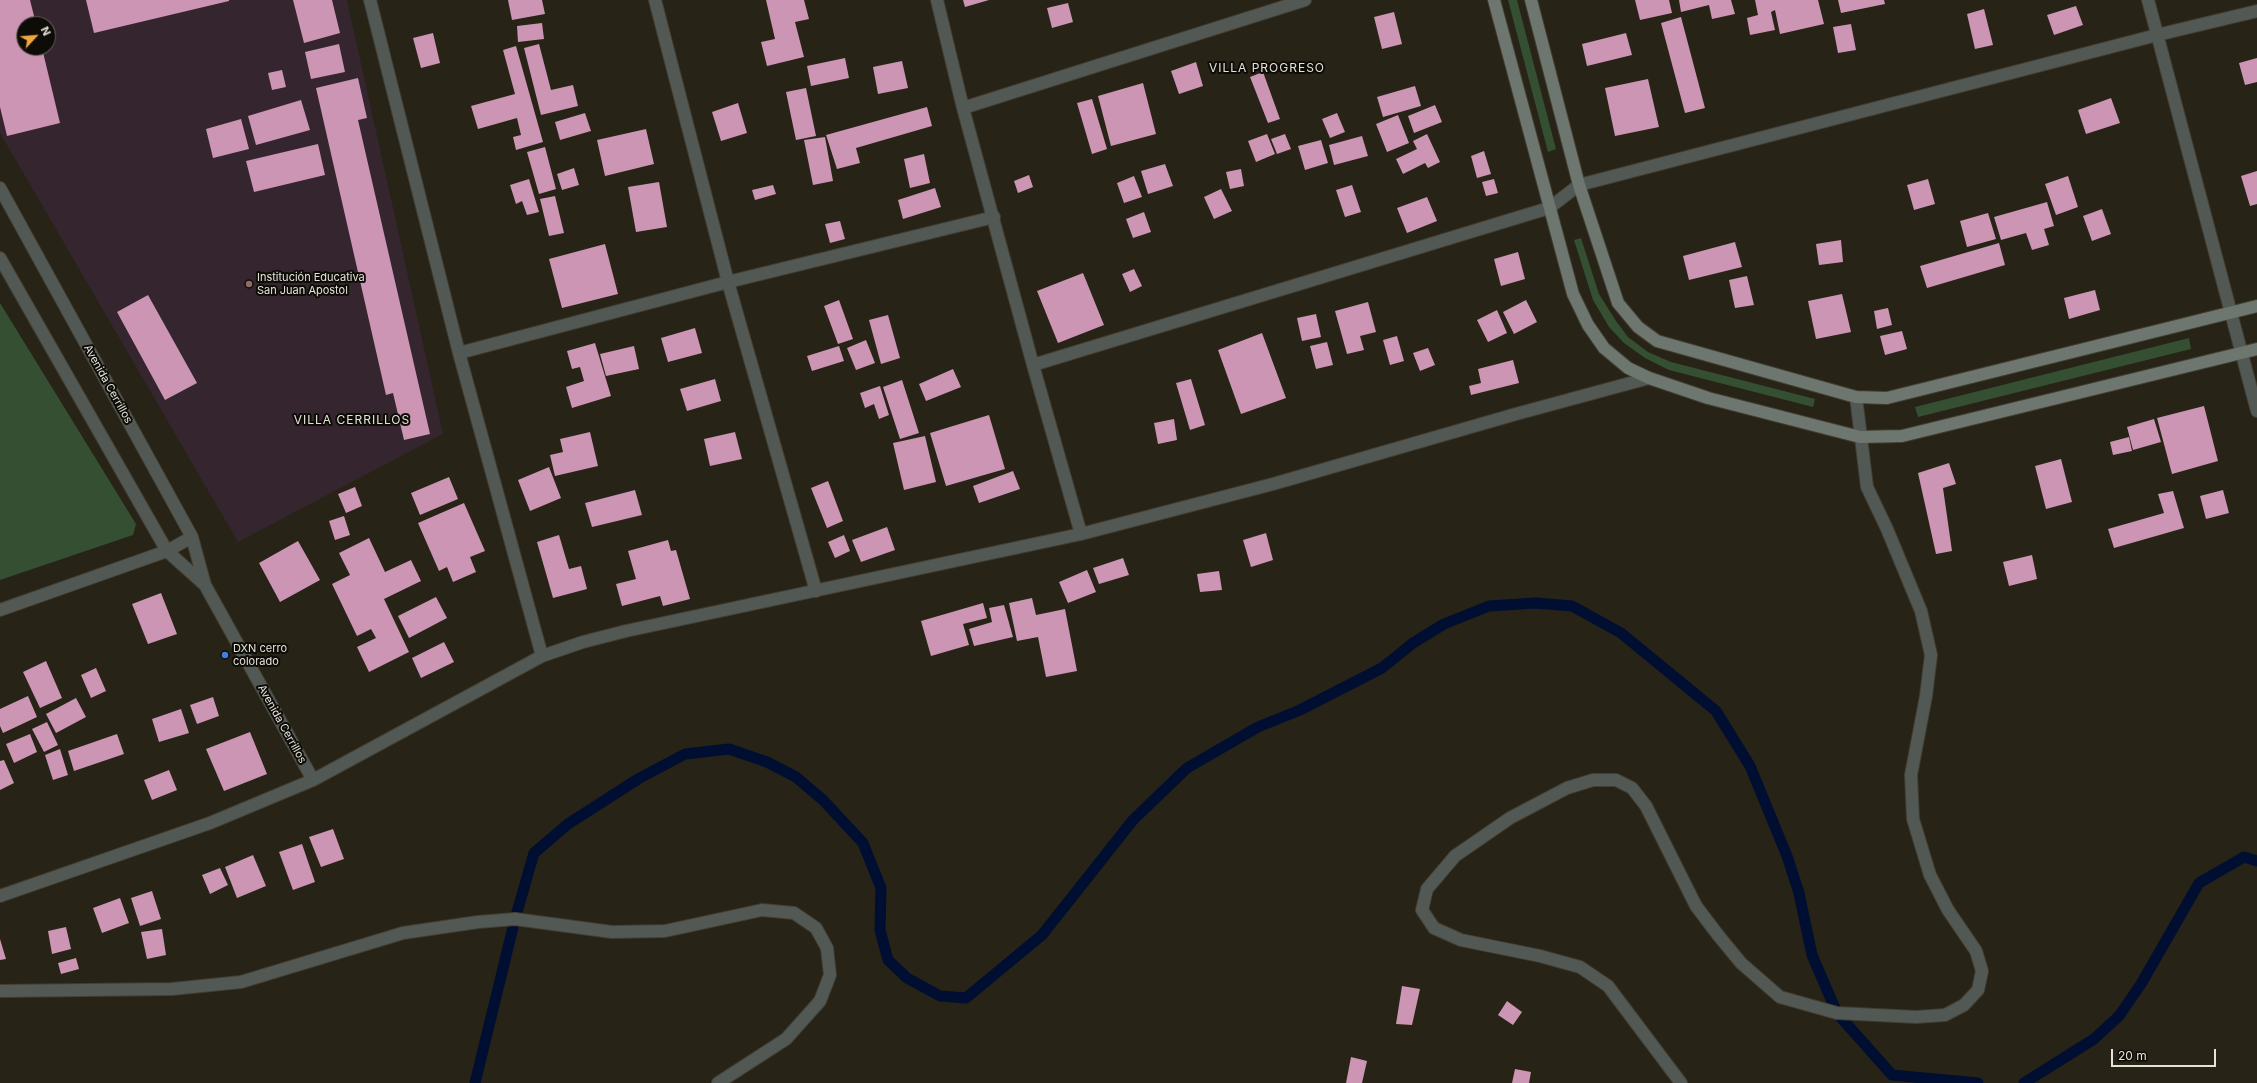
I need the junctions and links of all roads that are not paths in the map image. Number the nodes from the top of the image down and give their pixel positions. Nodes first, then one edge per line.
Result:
1 (370, 0) edge
2 (655, 0) edge
3 (937, 0) edge
4 (1305, 0) edge
5 (1494, 0) edge
6 (1531, 0) edge
7 (2148, 0) edge
8 (2257, 11) edge
9 (2157, 35) junction
10 (963, 108) junction
11 (1579, 185) junction
12 (0, 188) edge
13 (1549, 208) junction
14 (994, 217) junction
15 (0, 258) edge
16 (728, 282) junction
17 (2257, 306) edge
18 (2230, 313) junction
19 (2257, 349) edge
20 (2241, 352) junction
21 (459, 353) junction
22 (1033, 366) junction
23 (1649, 378) junction
24 (1856, 397) junction
25 (2257, 411) edge
26 (1860, 437) junction
27 (1081, 534) junction
28 (192, 537) junction
29 (167, 551) junction
30 (204, 584) junction
31 (816, 591) junction
32 (0, 610) edge
33 (542, 656) junction
34 (313, 780) junction
35 (0, 896) edge
36 (0, 991) edge
37 (718, 1083) edge
38 (1681, 1083) edge

1 - 21 street
2 - 16 street
3 - 10 street
4 - 10 street
5 - 13 street
6 - 11 street
7 - 9 street
8 - 9 street
9 - 11 street
9 - 18 street
10 - 14 street
11 - 13 street
11 - 24 street
12 - 28 street, Avenida Cerrillos
13 - 22 street
13 - 23 street
14 - 16 street
14 - 22 street
15 - 29 street, Avenida Cerrillos
16 - 21 street
16 - 31 street
17 - 18 street
18 - 20 street
18 - 24 street
19 - 20 street
20 - 25 street
20 - 26 street
21 - 33 street
22 - 27 street
23 - 26 street
23 - 27 street
24 - 26 street
26 - 38 street
27 - 31 street
28 - 29 street
28 - 30 street, Avenida Cerrillos
29 - 30 street, Avenida Cerrillos
29 - 32 street
30 - 34 street, Avenida Cerrillos
31 - 33 street
33 - 34 street
34 - 35 street
36 - 37 street

